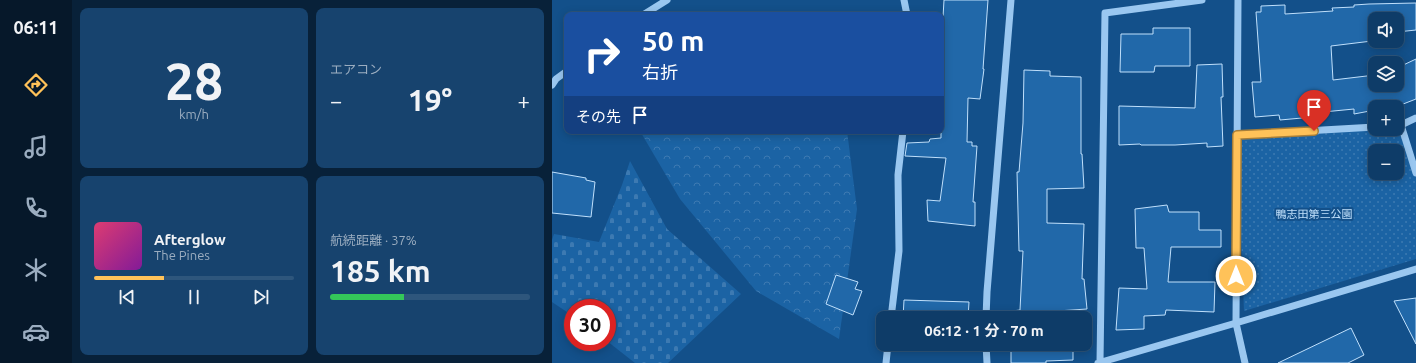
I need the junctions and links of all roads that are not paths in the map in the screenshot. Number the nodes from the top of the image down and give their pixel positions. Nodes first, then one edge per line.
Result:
1 (666, 0) edge
2 (904, 0) edge
3 (1011, 0) edge
4 (1202, 0) edge
5 (1238, 0) edge
6 (648, 12) edge
7 (906, 12) edge
8 (564, 73) edge
9 (552, 85) edge
10 (1416, 118) edge
11 (1404, 124) edge
12 (1368, 127) edge
13 (903, 134) edge
14 (1237, 135) junction
15 (1403, 136) edge
16 (1416, 173) edge
17 (1416, 269) edge
18 (892, 311) edge
19 (986, 311) edge
20 (1236, 324) junction
21 (887, 351) edge
22 (986, 351) edge
23 (886, 363) edge
24 (987, 363) edge
25 (1099, 363) edge
26 (1245, 363) edge

1 - 6 street
2 - 7 street
3 - 19 street
4 - 25 street
5 - 14 street
8 - 9 street
10 - 11 street
12 - 14 street
13 - 18 street
14 - 20 street
15 - 16 street
17 - 20 street
20 - 25 street
20 - 26 street
21 - 23 street
22 - 24 street

